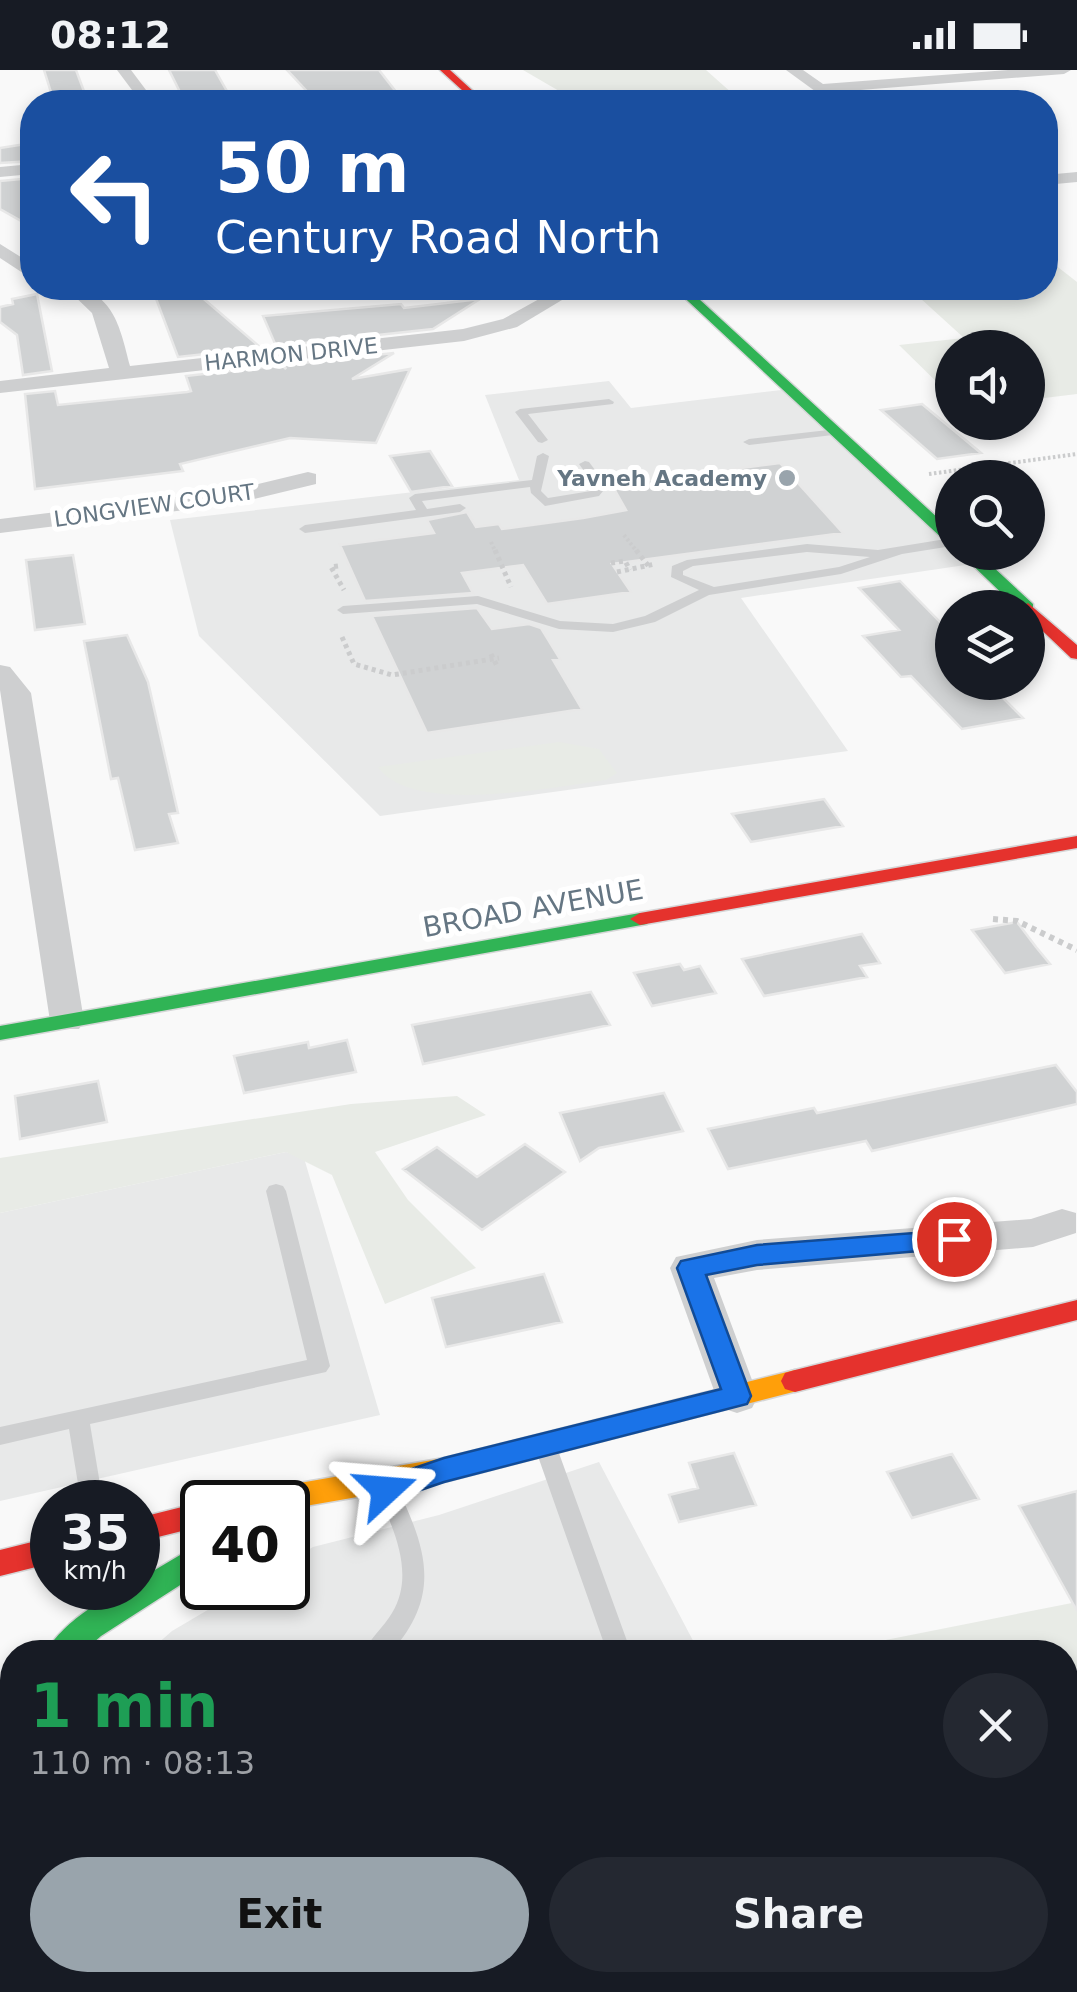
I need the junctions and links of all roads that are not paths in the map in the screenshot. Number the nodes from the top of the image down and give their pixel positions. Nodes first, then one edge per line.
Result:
1 (445, 70) edge
2 (794, 70) edge
3 (1064, 70) edge
4 (821, 89) joint
5 (467, 90) edge
6 (92, 300) edge
7 (551, 300) edge
8 (693, 300) edge
9 (121, 373) junction
10 (0, 386) edge
11 (610, 402) dead end
12 (837, 432) junction
13 (542, 440) dead end
14 (749, 442) dead end
15 (543, 456) dead end
16 (585, 464) dead end
17 (308, 479) dead end
18 (537, 483) junction
19 (460, 508) dead end
20 (424, 513) junction
21 (935, 524) edge
22 (0, 526) edge
23 (305, 529) dead end
24 (935, 544) edge
25 (896, 552) junction
26 (986, 570) edge
27 (712, 590) junction
28 (1008, 590) edge
29 (343, 610) dead end
30 (1045, 625) edge
31 (1077, 654) edge
32 (0, 673) edge
33 (1077, 842) edge
34 (67, 1021) junction
35 (0, 1033) edge
36 (276, 1190) dead end
37 (1062, 1222) dead end
38 (1077, 1310) edge
39 (737, 1396) junction
40 (78, 1418) junction
41 (0, 1436) edge
42 (545, 1445) junction
43 (444, 1470) junction
44 (88, 1480) edge
45 (386, 1490) junction
46 (310, 1493) edge
47 (310, 1512) edge
48 (30, 1556) edge
49 (0, 1563) edge
50 (180, 1569) edge
51 (75, 1640) edge
52 (391, 1640) edge
53 (614, 1640) edge

1 - 5 main road
2 - 4 street
3 - 4 street
6 - 9 street
7 - 9 street, HARMON DRIVE
8 - 12 main road
9 - 10 street, HARMON DRIVE
11 - 13 lane
12 - 14 lane
12 - 21 main road
15 - 18 lane
16 - 18 lane
17 - 22 street, LONGVIEW COURT
18 - 20 lane
19 - 20 lane
20 - 23 lane
24 - 25 lane
25 - 27 lane
25 - 27 lane
26 - 28 main road
27 - 29 lane
30 - 31 main road
32 - 34 street
33 - 34 main road, BROAD AVENUE
34 - 35 main road, BROAD AVENUE
36 - 40 lane
37 - 39 street
38 - 39 main road
39 - 42 main road
40 - 41 lane
40 - 44 lane
42 - 43 main road
42 - 53 lane
43 - 45 main road
43 - 46 main road
45 - 47 main road
45 - 52 lane
48 - 49 main road
50 - 51 main road

